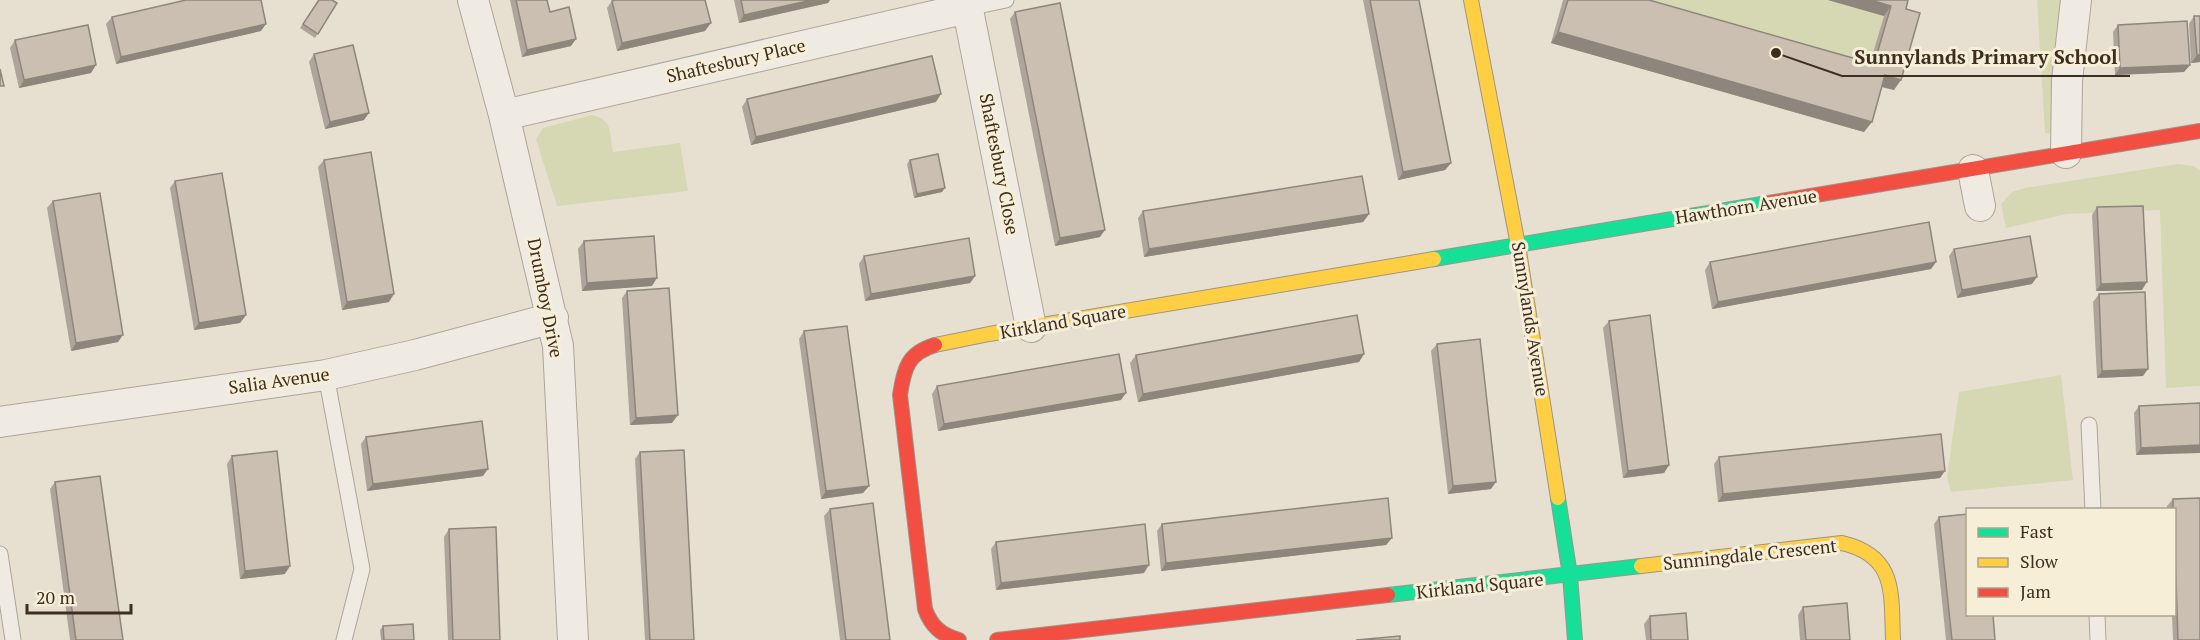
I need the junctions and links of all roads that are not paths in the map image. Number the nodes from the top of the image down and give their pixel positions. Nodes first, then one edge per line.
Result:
1 (473, 0) edge
2 (1006, 0) edge
3 (1471, 0) edge
4 (2076, 0) edge
5 (968, 4) edge
6 (504, 115) junction
7 (2200, 131) edge
8 (2066, 153) junction
9 (1973, 170) junction
10 (1980, 206) dead end
11 (1518, 245) junction
12 (553, 318) junction
13 (1031, 327) junction
14 (326, 375) junction
15 (0, 422) edge
16 (2089, 425) dead end
17 (2093, 508) edge
18 (0, 554) edge
19 (1570, 575) junction
20 (2097, 616) edge
21 (13, 640) edge
22 (344, 640) edge
23 (573, 640) edge
24 (959, 640) edge
25 (997, 640) edge
26 (1575, 640) edge
27 (1893, 640) edge
28 (2098, 640) edge

1 - 6 street, Drumboy Drive
2 - 5 lane
3 - 11 street, Sunnylands Avenue
4 - 8 street
5 - 6 street, Shaftesbury Place
5 - 13 street, Shaftesbury Close
6 - 12 street, Drumboy Drive
7 - 8 street, Hawthorn Avenue
8 - 9 street, Hawthorn Avenue
9 - 10 street
9 - 11 street, Hawthorn Avenue
11 - 13 street, Kirkland Square
11 - 19 street, Sunnylands Avenue
12 - 14 street, Salia Avenue
12 - 23 street, Drumboy Drive
13 - 24 street, Kirkland Square
14 - 15 street, Salia Avenue
14 - 22 lane
16 - 17 lane
18 - 21 lane
19 - 25 street, Kirkland Square
19 - 26 street, Sunnylands Avenue
19 - 27 street, Sunningdale Crescent
20 - 28 lane

